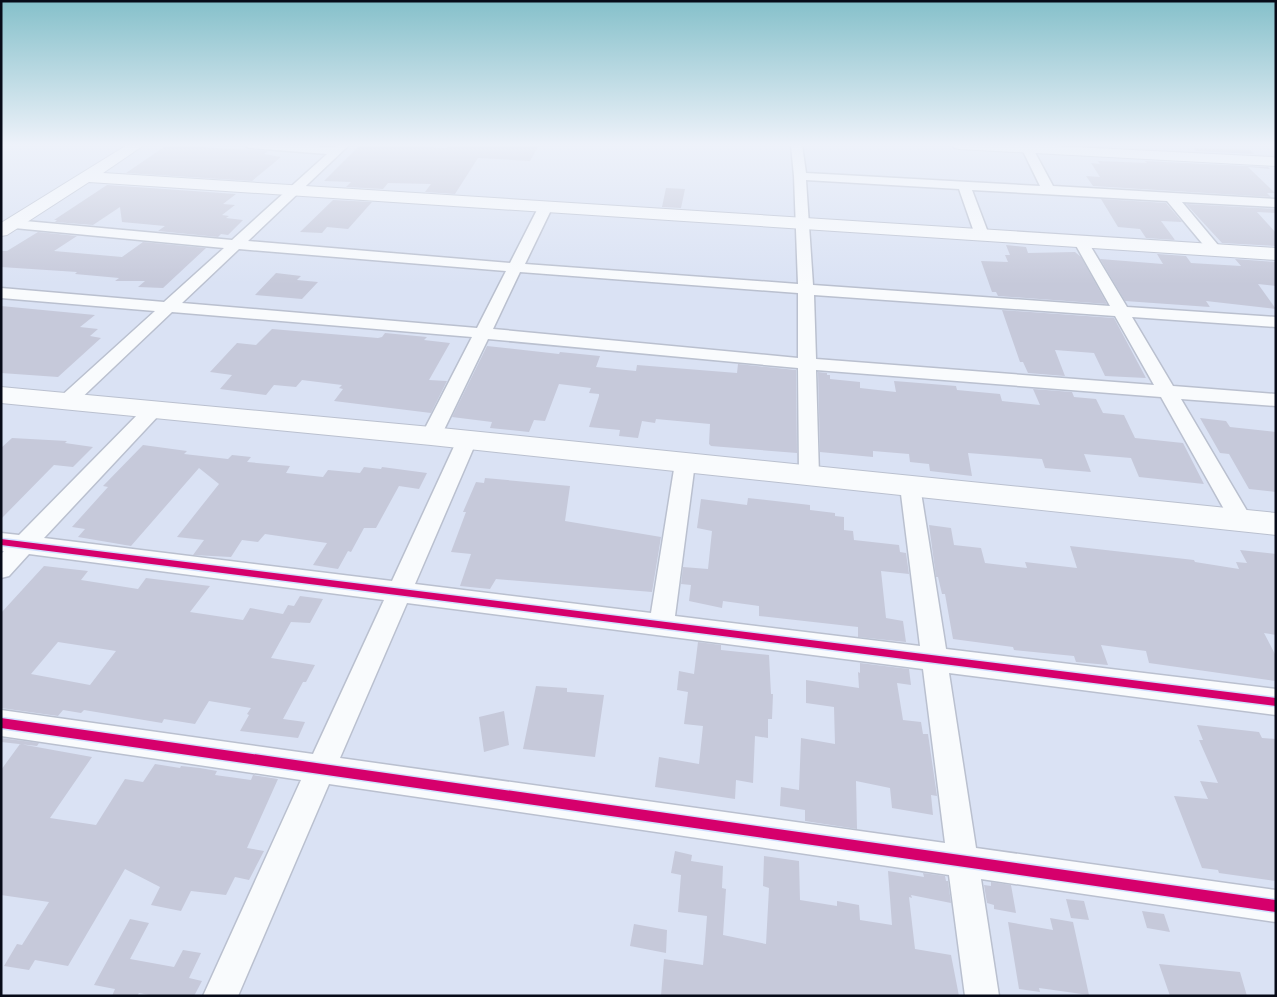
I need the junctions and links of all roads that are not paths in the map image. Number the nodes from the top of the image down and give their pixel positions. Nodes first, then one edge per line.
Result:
1 (292, 191) edge
2 (63, 192) edge
3 (300, 192) edge
4 (801, 192) edge
5 (966, 192) edge
6 (1075, 192) edge
7 (1171, 197) junction
8 (1276, 203) edge
9 (545, 208) junction
10 (802, 223) junction
11 (7, 228) edge
12 (982, 235) junction
13 (1081, 242) junction
14 (234, 245) junction
15 (1216, 251) junction
16 (1276, 254) edge
17 (515, 266) junction
18 (806, 289) junction
19 (1, 293) edge
20 (166, 308) junction
21 (1122, 311) junction
22 (1276, 322) edge
23 (481, 333) junction
24 (808, 364) junction
25 (1170, 394) junction
26 (1, 395) edge
27 (1276, 400) edge
28 (67, 401) junction
29 (153, 410) junction
30 (430, 436) junction
31 (467, 440) junction
32 (685, 463) junction
33 (809, 476) junction
34 (910, 486) junction
35 (1242, 521) junction
36 (1276, 524) edge
37 (1, 542) edge
38 (26, 545) junction
39 (1, 569) edge
40 (399, 592) junction
41 (662, 625) junction
42 (935, 659) junction
43 (1276, 702) edge
44 (1, 723) edge
45 (322, 768) junction
46 (964, 862) junction
47 (1276, 906) edge
48 (220, 996) edge
49 (982, 996) edge

1 - 14 street
2 - 11 street
3 - 9 street
4 - 10 street
5 - 12 street
6 - 7 street
7 - 8 street
7 - 15 street
9 - 10 street
9 - 17 street
10 - 12 street
10 - 18 street
11 - 14 street
12 - 13 street
13 - 15 street
13 - 21 street
14 - 17 street
14 - 20 street
15 - 16 street
17 - 18 street
17 - 23 street
18 - 21 street
18 - 24 street
19 - 20 street
20 - 23 street
20 - 28 street
21 - 22 street
21 - 25 street
23 - 24 street
23 - 30 street
24 - 25 street
24 - 33 street
25 - 27 street
25 - 35 street
26 - 28 street
28 - 29 street
29 - 30 street
29 - 38 street
30 - 31 street
31 - 32 street
31 - 40 street
32 - 33 street
32 - 41 street
33 - 34 street
34 - 35 street
34 - 42 street
35 - 36 street
37 - 38 street
38 - 39 street
38 - 40 street
40 - 41 street
40 - 45 street
41 - 42 street
42 - 43 street
42 - 46 street
44 - 45 street
45 - 46 street
45 - 48 street
46 - 47 street
46 - 49 street

